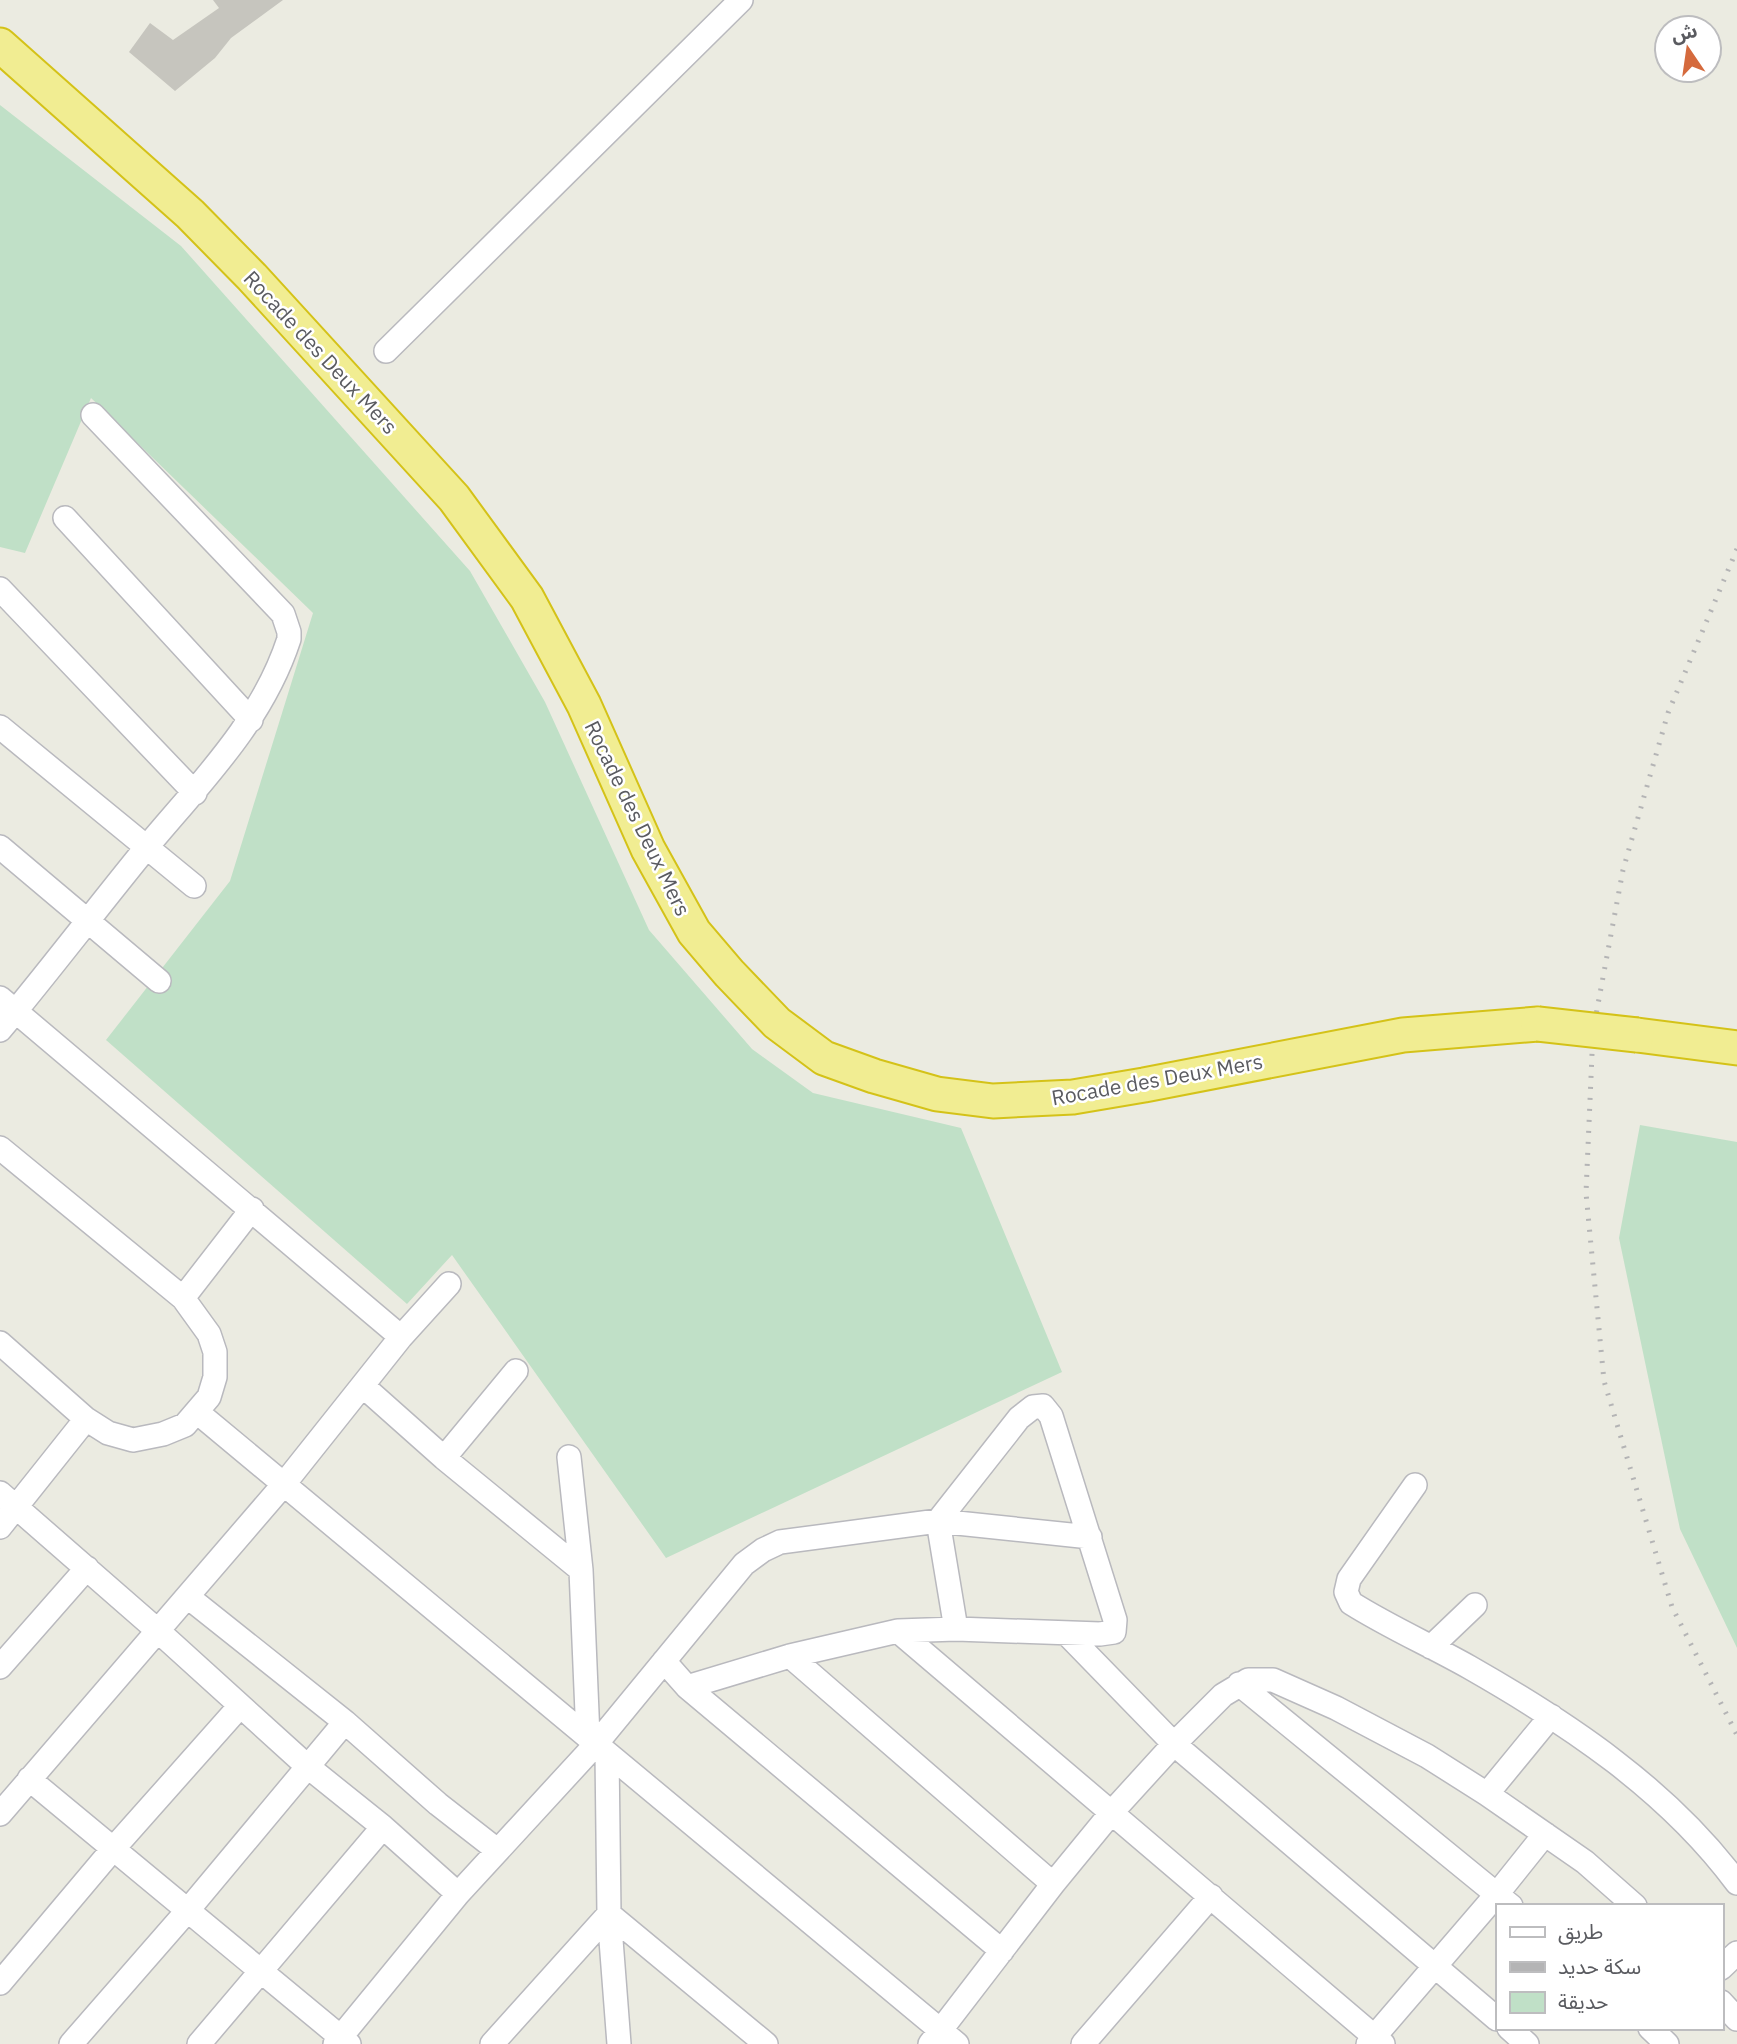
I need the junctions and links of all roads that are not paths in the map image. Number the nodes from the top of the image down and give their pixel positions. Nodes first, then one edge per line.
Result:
1 (741, 0) edge
2 (0, 45) edge
3 (0, 66) edge
4 (51, 92) junction
5 (386, 351) dead end
6 (93, 415) dead end
7 (65, 518) dead end
8 (0, 589) edge
9 (251, 720) junction
10 (0, 726) edge
11 (195, 793) junction
12 (0, 846) edge
13 (146, 848) junction
14 (194, 886) dead end
15 (89, 922) junction
16 (159, 981) dead end
17 (8, 1005) edge
18 (0, 1030) edge
19 (1737, 1048) edge
20 (0, 1148) edge
21 (252, 1209) junction
22 (449, 1284) dead end
23 (183, 1298) junction
24 (401, 1337) junction
25 (0, 1343) edge
26 (516, 1371) dead end
27 (363, 1386) junction
28 (197, 1412) junction
29 (86, 1419) junction
30 (569, 1457) dead end
31 (444, 1458) junction
32 (284, 1484) junction
33 (1415, 1485) dead end
34 (8, 1500) edge
35 (938, 1521) junction
36 (0, 1527) edge
37 (1090, 1537) junction
38 (86, 1568) junction
39 (581, 1570) junction
40 (188, 1597) junction
41 (1475, 1605) dead end
42 (956, 1629) junction
43 (157, 1630) junction
44 (898, 1632) junction
45 (1066, 1633) junction
46 (1431, 1647) junction
47 (790, 1656) junction
48 (664, 1661) junction
49 (0, 1667) edge
50 (1239, 1684) junction
51 (687, 1688) junction
52 (240, 1706) junction
53 (1551, 1716) junction
54 (345, 1722) junction
55 (597, 1744) junction
56 (1174, 1744) junction
57 (307, 1766) junction
58 (29, 1779) junction
59 (1487, 1794) junction
60 (1112, 1812) junction
61 (0, 1814) edge
62 (383, 1827) junction
63 (1545, 1834) junction
64 (113, 1849) junction
65 (497, 1850) junction
66 (1737, 1883) edge
67 (1053, 1884) junction
68 (458, 1894) junction
69 (1211, 1896) junction
70 (1504, 1900) edge
71 (1633, 1904) edge
72 (1496, 1907) edge
73 (188, 1910) junction
74 (609, 1914) junction
75 (1002, 1951) junction
76 (1737, 1953) edge
77 (1434, 1965) junction
78 (1723, 1966) edge
79 (261, 1971) junction
80 (0, 1983) edge
81 (1723, 2004) edge
82 (1496, 2018) edge
83 (1737, 2019) edge
84 (1511, 2030) edge
85 (943, 2039) edge
86 (342, 2042) edge
87 (1376, 2042) edge
88 (71, 2044) edge
89 (199, 2044) edge
90 (492, 2044) edge
91 (619, 2044) edge
92 (766, 2044) edge
93 (1083, 2044) edge
94 (1527, 2044) edge

1 - 5 street
2 - 4 highway, Rocade des Deux Mers
3 - 4 highway, Rocade des Deux Mers
4 - 19 highway, Rocade des Deux Mers, bridge
6 - 9 street
7 - 9 street
8 - 11 street
9 - 11 street
10 - 13 street
11 - 13 street
12 - 15 street
13 - 14 street
13 - 15 street
15 - 16 street
15 - 17 street
17 - 18 street
17 - 21 street
20 - 23 street
21 - 23 street
21 - 24 street
22 - 24 street
23 - 28 street
24 - 27 street
25 - 29 street
26 - 31 street
27 - 31 street
27 - 32 street
28 - 29 street
28 - 32 street
29 - 34 street
30 - 39 street
31 - 39 street
32 - 40 street
32 - 55 street
33 - 46 street
34 - 36 street
34 - 38 street
35 - 37 street
35 - 37 street
35 - 42 street
35 - 48 street
37 - 45 street
38 - 43 street
38 - 49 street
39 - 55 street
40 - 43 street
40 - 54 street
41 - 46 street
42 - 44 street
42 - 45 street
43 - 52 street
43 - 58 street
44 - 47 street
44 - 60 street
45 - 56 street
46 - 53 street
47 - 51 street
47 - 67 street
48 - 51 street
48 - 55 street
50 - 56 street
50 - 59 street
50 - 70 street
51 - 75 street
52 - 57 street
52 - 64 street
53 - 59 street
53 - 66 street
54 - 57 street
54 - 65 street
55 - 65 street
55 - 74 street
55 - 85 street
56 - 60 street
56 - 77 street
57 - 62 street
57 - 73 street
58 - 61 street
58 - 64 street
59 - 63 street
60 - 67 street
60 - 69 street
62 - 68 street
62 - 79 street
63 - 70 street
63 - 71 street
64 - 73 street
64 - 80 street
65 - 68 street
67 - 75 street
68 - 86 street
69 - 87 street
69 - 93 street
72 - 77 street
73 - 79 street
73 - 88 street
74 - 90 street
74 - 91 street
74 - 92 street
75 - 85 street
76 - 78 street
77 - 82 street
77 - 87 street
79 - 86 street
79 - 89 street
81 - 83 street
84 - 94 street

